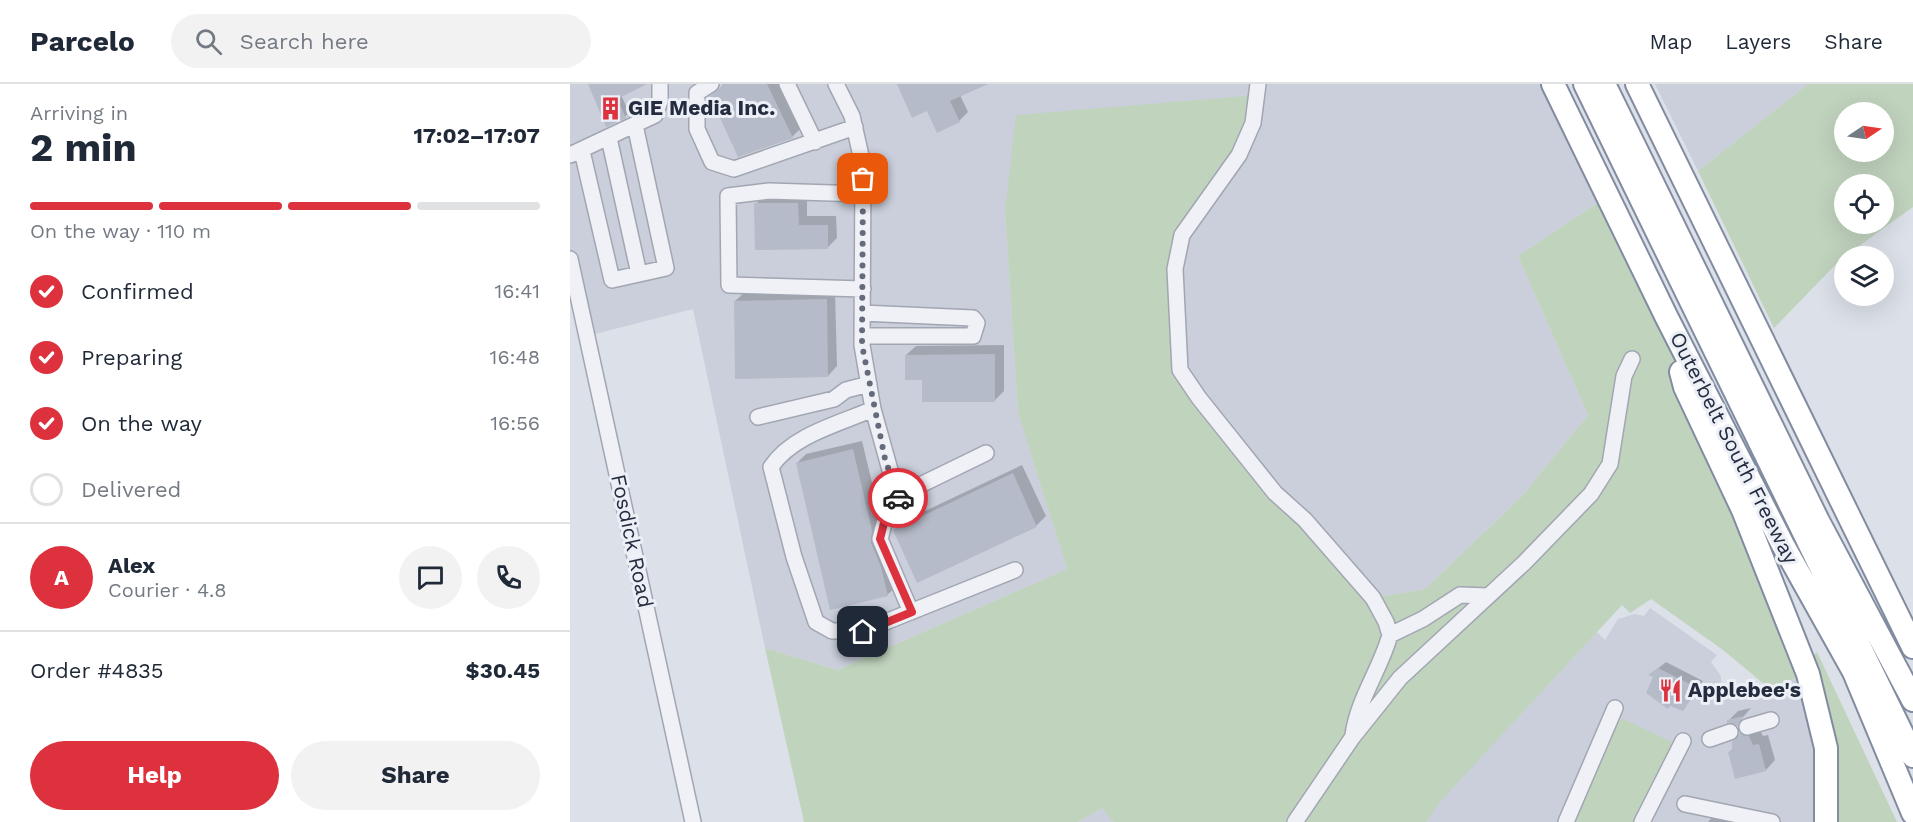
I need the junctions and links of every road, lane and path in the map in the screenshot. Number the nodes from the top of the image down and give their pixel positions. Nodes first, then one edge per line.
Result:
1 (660, 84) edge
2 (711, 84) edge
3 (787, 84) edge
4 (836, 84) edge
5 (1258, 84) edge
6 (1553, 84) edge
7 (1585, 84) edge
8 (1604, 84) edge
9 (1637, 84) edge
10 (635, 125) junction
11 (855, 127) junction
12 (609, 138) junction
13 (815, 142) junction
14 (576, 153) edge
15 (863, 194) junction
16 (570, 259) edge
17 (639, 274) junction
18 (863, 289) junction
19 (862, 314) junction
20 (862, 336) junction
21 (1632, 359) dead end
22 (1730, 359) junction
23 (1692, 382) junction
24 (869, 384) junction
25 (873, 409) junction
26 (759, 417) dead end
27 (986, 453) dead end
28 (902, 493) junction
29 (1015, 570) dead end
30 (1488, 596) junction
31 (912, 612) junction
32 (1390, 635) junction
33 (1913, 647) edge
34 (1913, 700) edge
35 (1615, 708) dead end
36 (1771, 720) dead end
37 (1747, 728) dead end
38 (1730, 732) dead end
39 (1352, 738) junction
40 (1710, 739) dead end
41 (1683, 741) dead end
42 (1913, 756) edge
43 (1685, 804) dead end
44 (1913, 813) edge
45 (693, 822) edge
46 (1295, 822) edge
47 (1566, 822) edge
48 (1642, 822) edge
49 (1772, 822) edge
50 (1826, 822) edge

1 - 10 street
2 - 13 street
3 - 13 street
4 - 11 street
5 - 32 street
6 - 23 highway, Outerbelt South Freeway
7 - 22 highway
8 - 22 highway
9 - 33 highway
10 - 12 street
10 - 17 street
11 - 13 street
11 - 15 street
12 - 14 street
12 - 17 street
14 - 17 street
15 - 18 street
15 - 18 street
16 - 45 street, Fosdick Road
18 - 19 street
19 - 20 street
19 - 20 street
20 - 24 street
21 - 30 street
22 - 34 highway
22 - 42 highway
23 - 44 highway, Outerbelt South Freeway
23 - 50 highway
24 - 25 street
24 - 26 street
25 - 28 street
25 - 31 street
27 - 28 street
28 - 31 street
29 - 31 street
30 - 32 street
30 - 39 street
32 - 39 street
35 - 47 street
36 - 37 street
38 - 40 street
39 - 46 street
41 - 48 street
43 - 49 street

